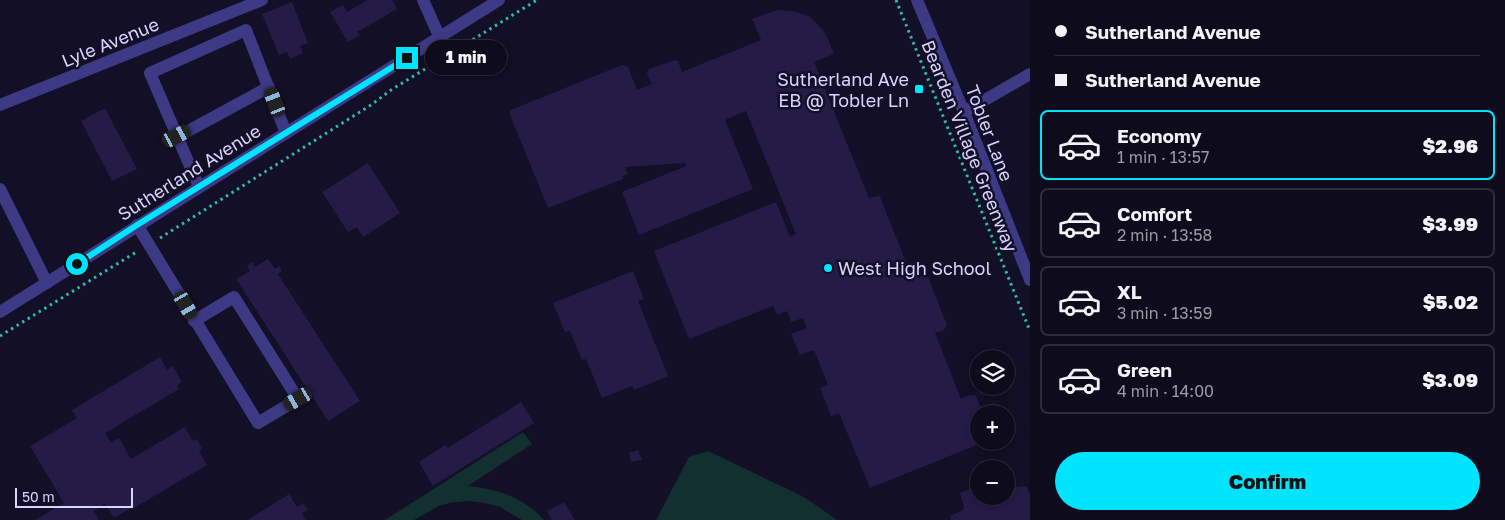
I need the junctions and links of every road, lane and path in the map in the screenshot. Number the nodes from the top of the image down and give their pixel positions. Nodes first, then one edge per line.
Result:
1 (262, 0) edge
2 (423, 0) edge
3 (499, 0) edge
4 (538, 0) edge
5 (896, 0) edge
6 (917, 0) edge
7 (238, 10) junction
8 (246, 30) junction
9 (440, 38) junction
10 (1030, 74) edge
11 (269, 87) junction
12 (0, 104) edge
13 (964, 112) junction
14 (286, 133) junction
15 (177, 136) junction
16 (199, 187) junction
17 (0, 189) edge
18 (137, 225) junction
19 (150, 244) junction
20 (1030, 280) edge
21 (48, 283) junction
22 (0, 312) edge
23 (194, 321) junction
24 (1030, 331) edge
25 (0, 336) edge

1 - 7 street, Lyle Avenue
2 - 9 street
3 - 9 street, Sutherland Avenue
4 - 19 path
5 - 24 path, Bearden Village Greenway
6 - 13 street, Tobler Lane
7 - 8 street
7 - 12 street, Lyle Avenue
8 - 11 street
8 - 15 street
9 - 14 street, Sutherland Avenue
10 - 13 street
11 - 14 street
11 - 15 street
13 - 20 street, Tobler Lane
14 - 16 street, Sutherland Avenue
15 - 16 street
16 - 18 street, Sutherland Avenue
17 - 21 street
18 - 19 street
18 - 21 street, Sutherland Avenue
19 - 23 street
19 - 25 path
21 - 22 street, Sutherland Avenue
23 - 23 street

